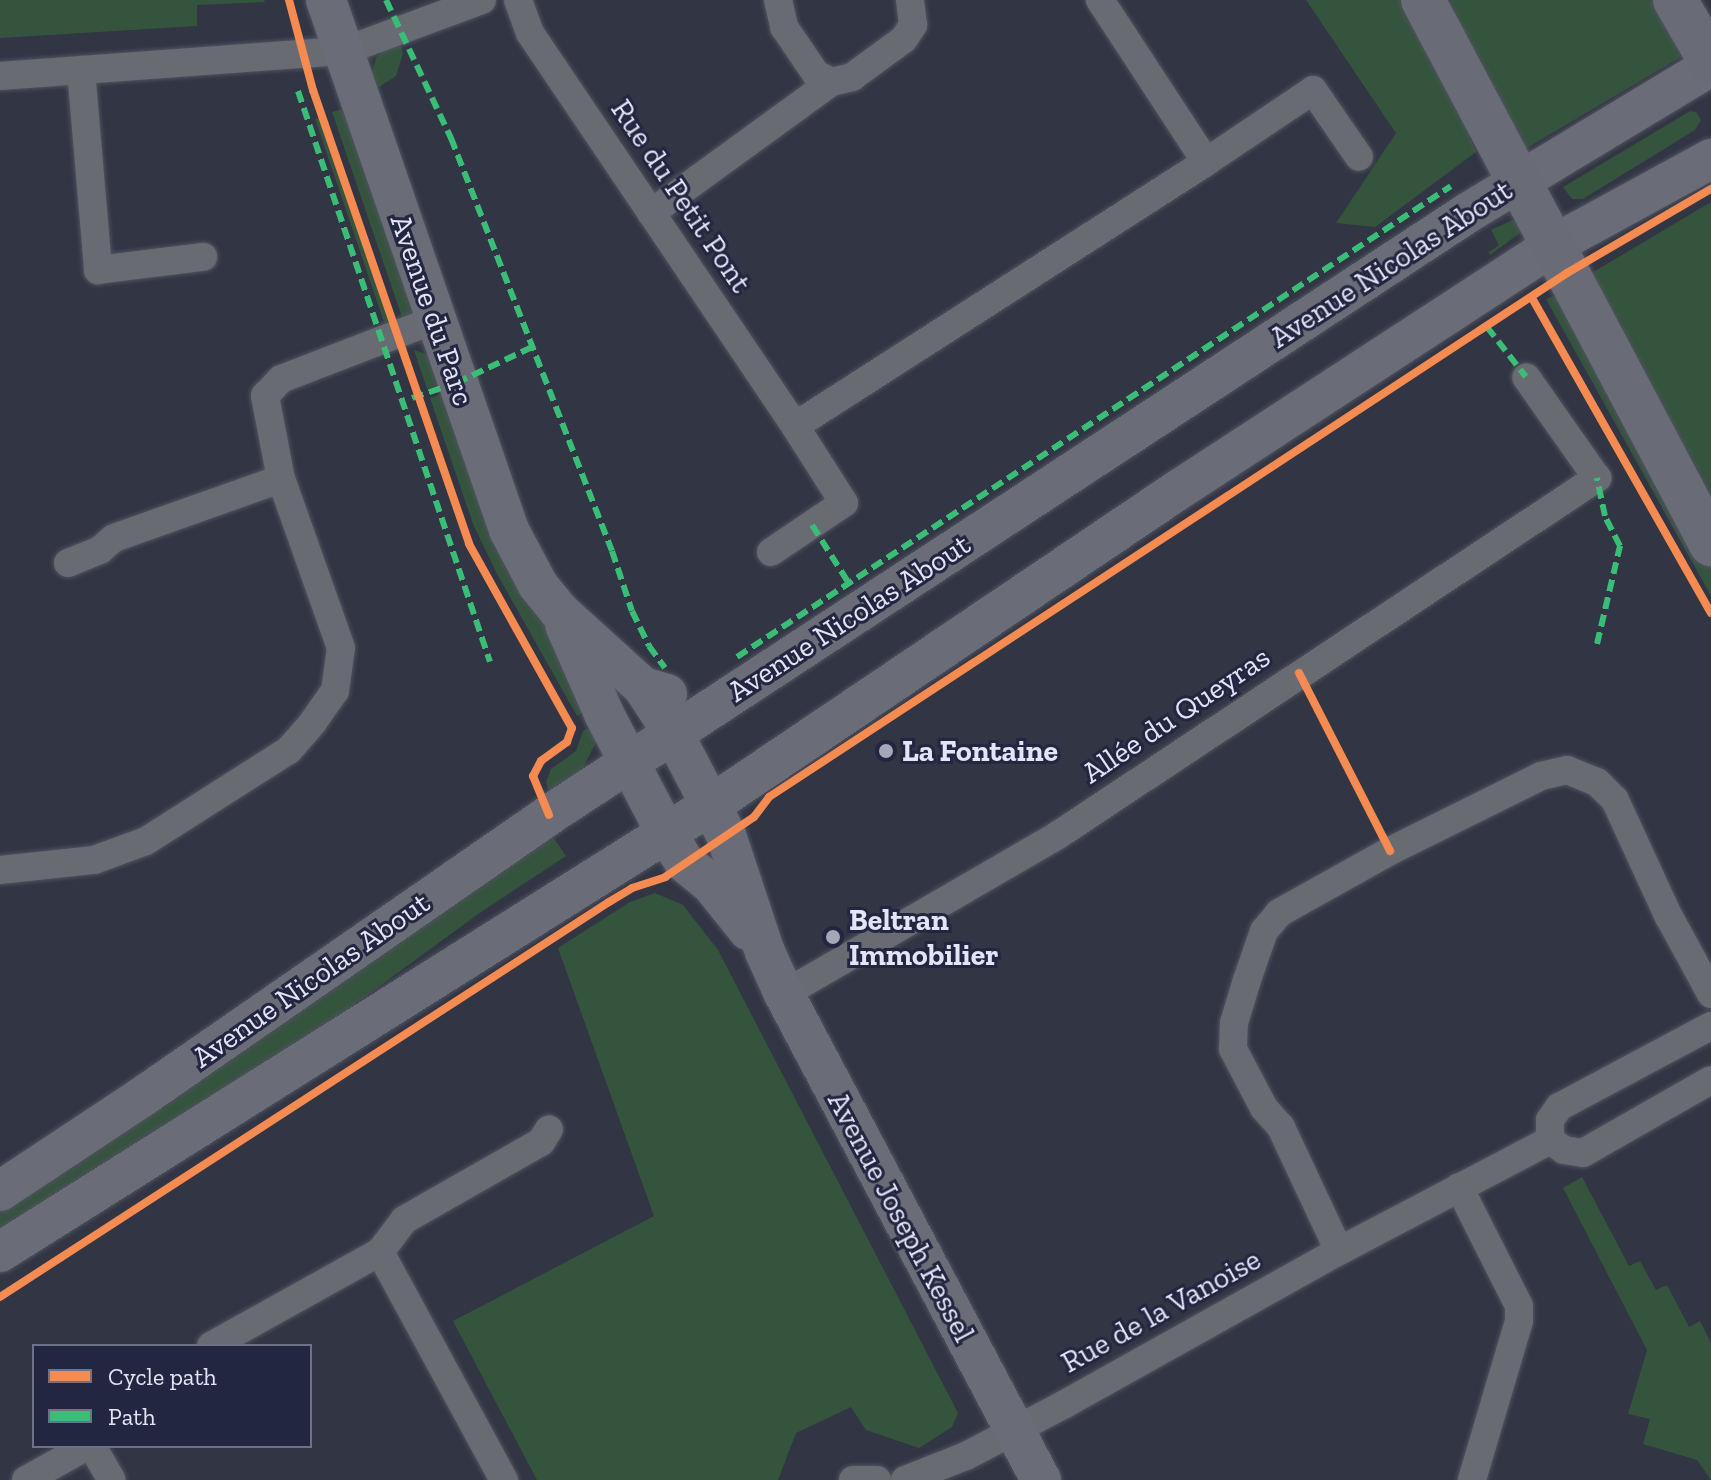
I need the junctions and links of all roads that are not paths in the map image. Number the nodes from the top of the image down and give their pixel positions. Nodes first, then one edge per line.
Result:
1 (326, 0) edge
2 (482, 0) edge
3 (518, 0) edge
4 (778, 0) edge
5 (910, 0) edge
6 (1100, 0) edge
7 (1423, 0) edge
8 (1675, 0) edge
9 (344, 51) junction
10 (1711, 64) edge
11 (81, 70) junction
12 (0, 76) edge
13 (831, 82) junction
14 (1359, 157) dead end
15 (1711, 159) edge
16 (1206, 162) junction
17 (1520, 181) junction
18 (651, 213) junction
19 (1555, 244) junction
20 (203, 257) dead end
21 (434, 320) junction
22 (1526, 377) dead end
23 (795, 426) junction
24 (281, 479) junction
25 (1711, 544) edge
26 (771, 552) dead end
27 (68, 563) dead end
28 (558, 610) junction
29 (643, 687) junction
30 (713, 707) junction
31 (673, 733) junction
32 (628, 763) junction
33 (711, 805) junction
34 (665, 831) junction
35 (0, 870) edge
36 (765, 952) junction
37 (784, 994) junction
38 (1711, 994) edge
39 (1711, 1026) edge
40 (1711, 1080) edge
41 (549, 1129) dead end
42 (1550, 1140) junction
43 (1459, 1187) junction
44 (0, 1191) edge
45 (1339, 1251) junction
46 (0, 1252) edge
47 (380, 1252) junction
48 (215, 1344) edge
49 (1016, 1430) junction
50 (86, 1448) edge
51 (91, 1448) edge
52 (26, 1480) edge
53 (112, 1480) edge
54 (504, 1480) edge
55 (853, 1480) edge
56 (877, 1480) edge
57 (905, 1480) edge
58 (1041, 1480) edge
59 (1472, 1480) edge

1 - 9 main road, Avenue du Parc
2 - 9 street
3 - 18 street, Rue du Petit Pont
4 - 13 street
5 - 13 street
6 - 16 street
7 - 17 main road
8 - 10 main road
9 - 11 street
9 - 21 main road, Avenue du Parc
10 - 17 main road, Avenue Nicolas About
11 - 12 street
11 - 20 street
13 - 18 street
14 - 16 street
15 - 19 main road, Avenue Nicolas About
16 - 23 street
17 - 19 main road
17 - 30 main road, Avenue Nicolas About
18 - 23 street, Rue du Petit Pont
19 - 25 main road
19 - 33 main road, Avenue Nicolas About
21 - 24 street
21 - 28 main road, Avenue du Parc
22 - 37 street, Allée du Queyras
23 - 26 street, Rue du Petit Pont
24 - 27 street
24 - 35 street
28 - 29 main road, Avenue du Parc
28 - 32 main road, Avenue du Parc
29 - 30 main road, Avenue du Parc
29 - 31 main road, Avenue du Parc
30 - 31 main road, Avenue Nicolas About
31 - 32 main road, Avenue Nicolas About
31 - 33 main road, Avenue Joseph Kessel
32 - 34 main road, Avenue Joseph Kessel
32 - 44 main road, Avenue Nicolas About
33 - 34 main road, Avenue Nicolas About
33 - 36 main road, Avenue Joseph Kessel
34 - 36 main road, Avenue Joseph Kessel
34 - 46 main road, Avenue Nicolas About
36 - 37 main road, Avenue Joseph Kessel
37 - 49 main road, Avenue Joseph Kessel
38 - 45 street
39 - 42 street
40 - 42 street
41 - 47 street
42 - 43 street, Rue de la Vanoise
43 - 45 street, Rue de la Vanoise
43 - 59 street
45 - 49 street, Rue de la Vanoise
47 - 48 street
47 - 54 street
49 - 57 street, Rue de la Vanoise
49 - 58 main road, Avenue Joseph Kessel
50 - 52 street
51 - 53 street
55 - 56 street

